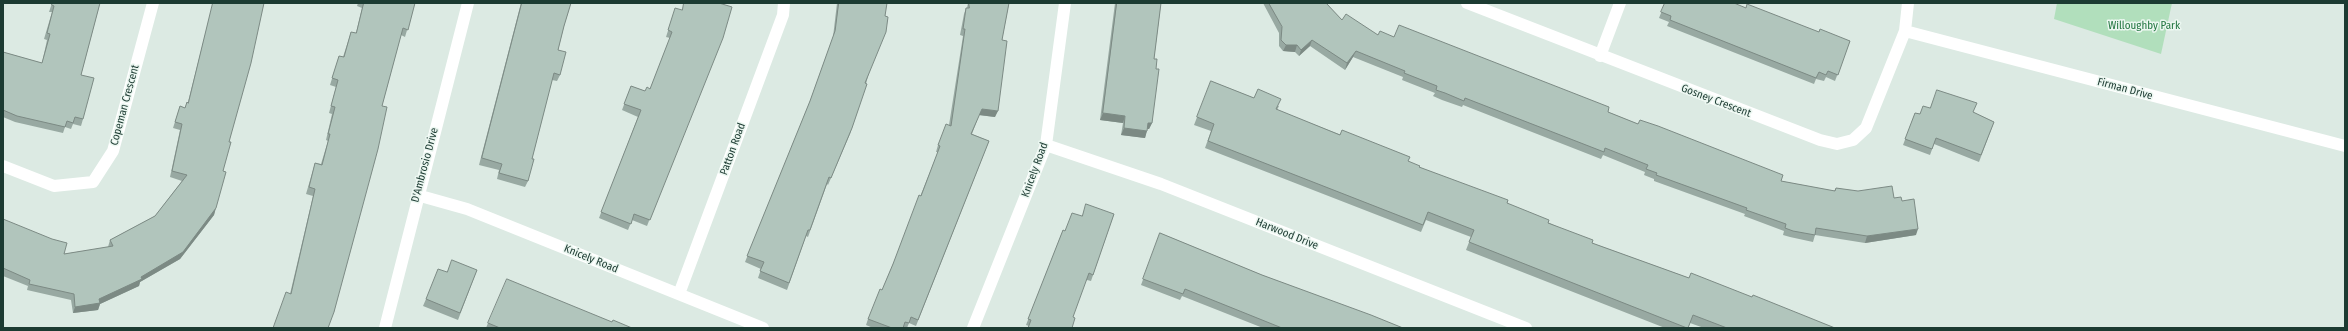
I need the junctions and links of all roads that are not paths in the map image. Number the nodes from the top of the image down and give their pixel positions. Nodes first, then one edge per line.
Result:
1 (153, 3) edge
2 (468, 3) edge
3 (784, 3) edge
4 (1065, 3) edge
5 (1467, 3) edge
6 (1620, 3) edge
7 (1908, 3) edge
8 (1905, 31) junction
9 (1600, 56) junction
10 (1046, 145) junction
11 (2345, 146) edge
12 (3, 166) edge
13 (418, 195) junction
14 (679, 294) junction
15 (385, 328) edge
16 (763, 328) edge
17 (973, 328) edge
18 (1526, 328) edge

1 - 12 street, Copeman Crescent
2 - 13 street, D'Ambrosio Drive
3 - 14 street, Patton Road
4 - 10 street, Knicely Road
5 - 9 street, Gosney Crescent
6 - 9 street
7 - 8 street, Gosney Crescent
8 - 9 street, Gosney Crescent
8 - 11 street, Firman Drive
10 - 17 street, Knicely Road
10 - 18 street, Harwood Drive
13 - 14 street, Knicely Road
13 - 15 street, D'Ambrosio Drive
14 - 16 street, Knicely Road

